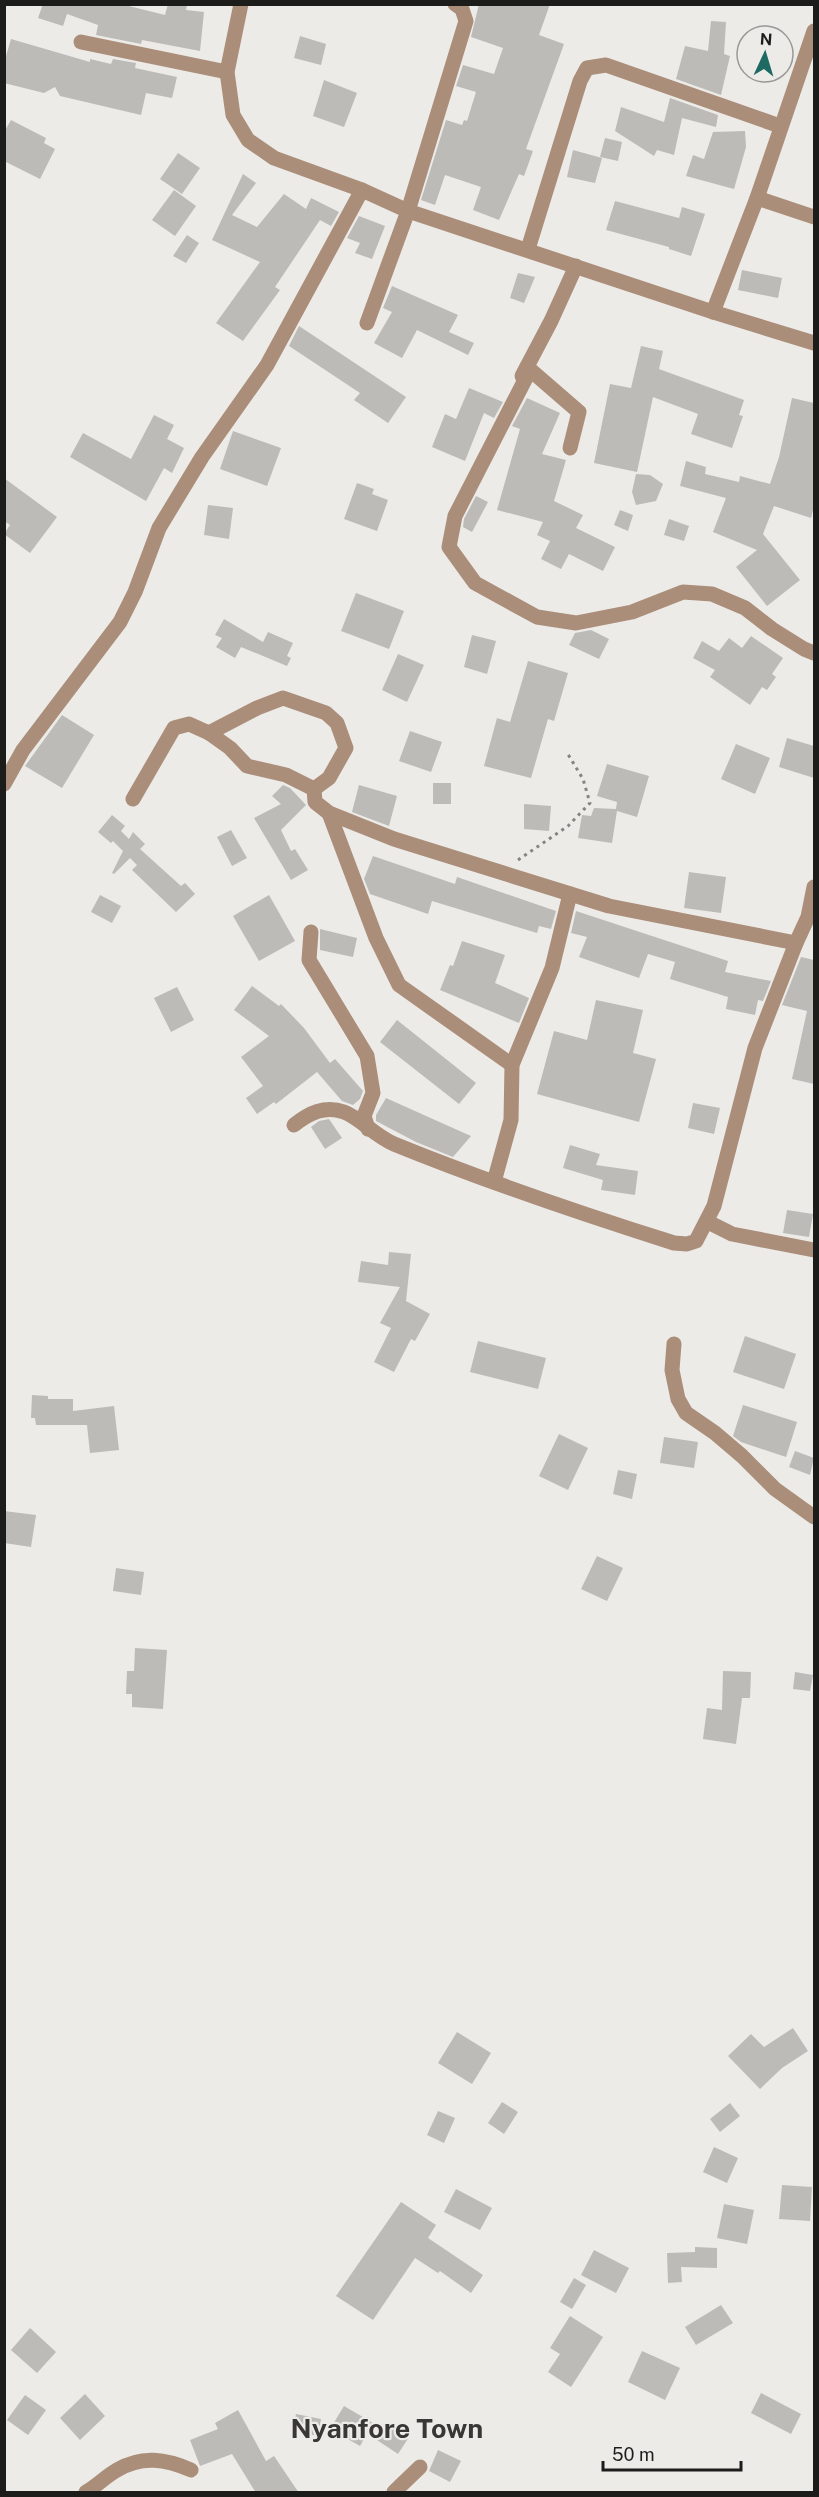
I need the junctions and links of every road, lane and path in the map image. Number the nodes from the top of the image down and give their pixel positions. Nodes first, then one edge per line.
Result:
1 (241, 4) edge
2 (455, 4) edge
3 (814, 31) edge
4 (81, 42) dead end
5 (226, 72) junction
6 (780, 126) junction
7 (362, 190) junction
8 (757, 198) junction
9 (408, 211) junction
10 (814, 217) edge
11 (528, 249) junction
12 (576, 266) junction
13 (714, 312) junction
14 (367, 323) dead end
15 (814, 343) edge
16 (529, 368) junction
17 (513, 388) dead end
18 (570, 448) dead end
19 (814, 653) edge
20 (209, 733) junction
21 (566, 750) dead end
22 (4, 783) edge
23 (314, 789) junction
24 (133, 800) dead end
25 (328, 813) junction
26 (503, 873) junction
27 (814, 887) edge
28 (570, 894) junction
29 (311, 932) dead end
30 (796, 943) junction
31 (512, 1065) junction
32 (294, 1125) dead end
33 (368, 1129) junction
34 (494, 1182) junction
35 (708, 1222) junction
36 (814, 1250) edge
37 (674, 1344) dead end
38 (814, 1517) edge
39 (420, 2467) dead end
40 (191, 2470) dead end
41 (86, 2493) edge
42 (394, 2493) edge

1 - 5 street
2 - 9 street
3 - 6 street
4 - 5 street
5 - 7 street
6 - 8 street
6 - 11 street
7 - 9 street
7 - 22 street
8 - 10 street
8 - 13 street
9 - 11 street
9 - 14 street
11 - 12 street
12 - 13 street
12 - 16 street
13 - 15 street
16 - 17 street
16 - 18 street
16 - 19 street
20 - 23 street
20 - 23 street
20 - 24 street
21 - 26 path
23 - 25 street
25 - 26 street
25 - 31 street
26 - 28 street
27 - 30 street
28 - 30 street
28 - 31 street
29 - 33 street
30 - 35 street
31 - 34 street
32 - 33 street
33 - 34 street
34 - 35 street
35 - 36 street
37 - 38 street
39 - 42 street
40 - 41 street

